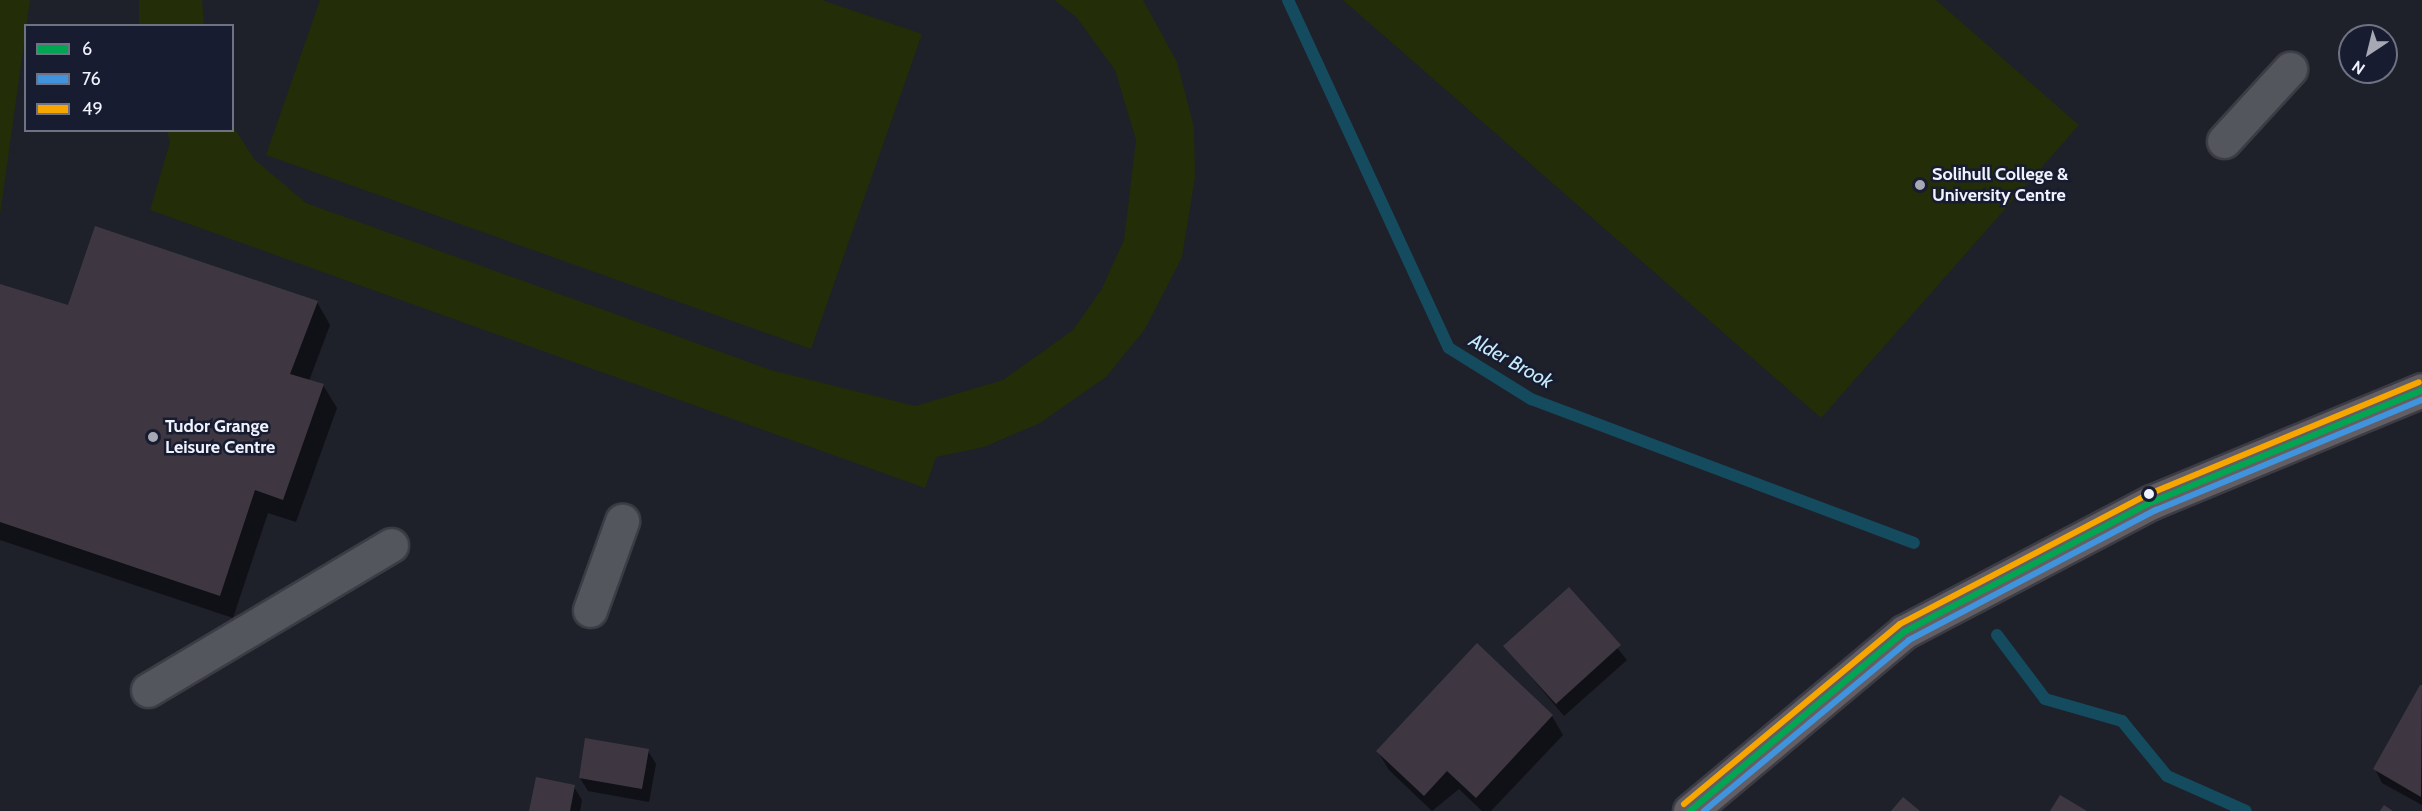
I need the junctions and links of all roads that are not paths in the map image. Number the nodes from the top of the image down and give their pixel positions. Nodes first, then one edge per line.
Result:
1 (2290, 69) dead end
2 (2224, 141) dead end
3 (2417, 387) edge
4 (621, 521) dead end
5 (391, 545) dead end
6 (590, 610) dead end
7 (148, 690) dead end
8 (1690, 811) edge

1 - 2 lane
3 - 8 main road
4 - 6 lane
5 - 7 lane

